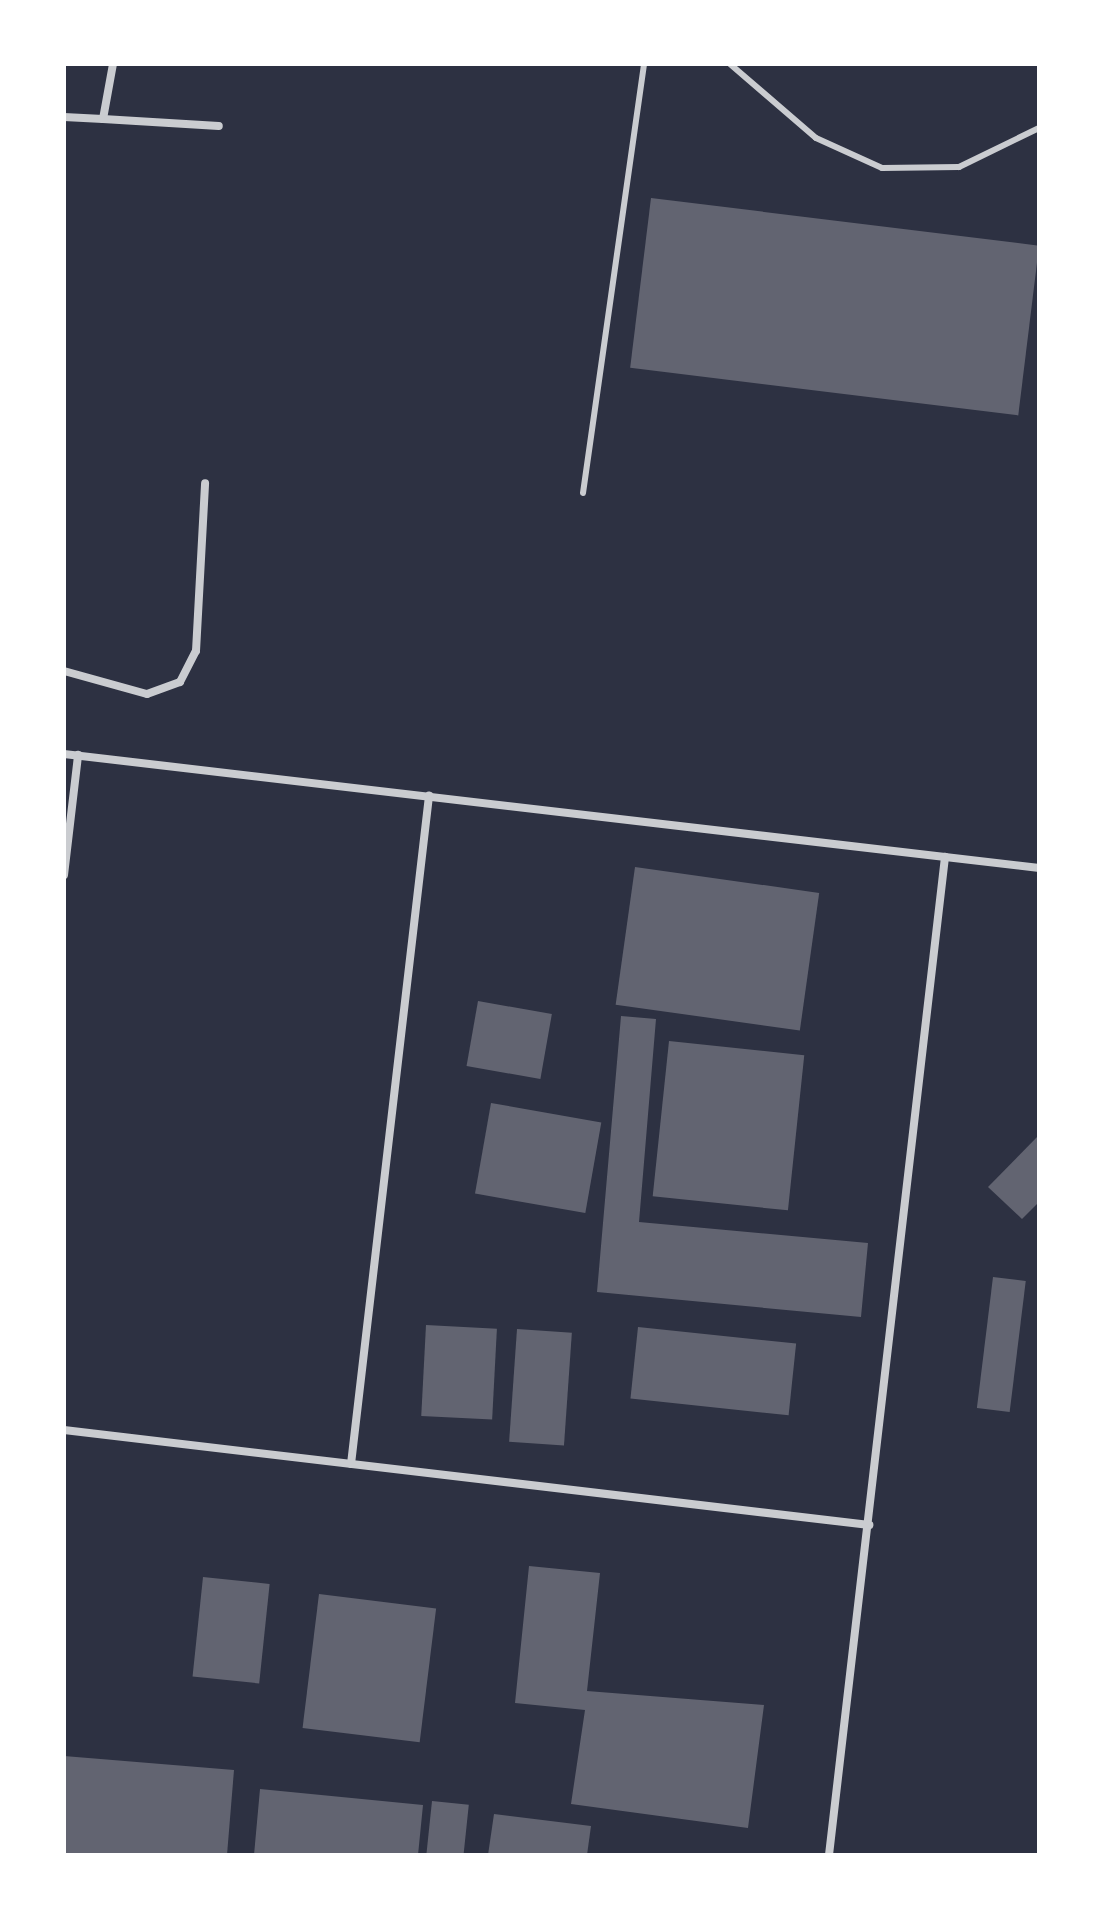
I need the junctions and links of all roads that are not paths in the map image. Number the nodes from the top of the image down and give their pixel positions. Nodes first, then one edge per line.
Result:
1 (113, 64) edge
2 (644, 64) edge
3 (730, 64) edge
4 (64, 117) edge
5 (103, 119) junction
6 (219, 126) dead end
7 (1039, 128) edge
8 (205, 483) dead end
9 (583, 493) dead end
10 (64, 671) edge
11 (64, 754) edge
12 (78, 755) junction
13 (429, 796) junction
14 (945, 857) junction
15 (1039, 868) edge
16 (64, 875) edge
17 (64, 1430) edge
18 (351, 1464) junction
19 (869, 1525) junction
20 (829, 1855) edge

1 - 5 street
2 - 9 lane
3 - 7 lane
4 - 5 street
5 - 6 street
8 - 10 street
11 - 12 street
12 - 13 street
12 - 16 street
13 - 14 street
13 - 18 street
14 - 15 street
14 - 19 street
17 - 18 street
18 - 19 street
19 - 20 street

